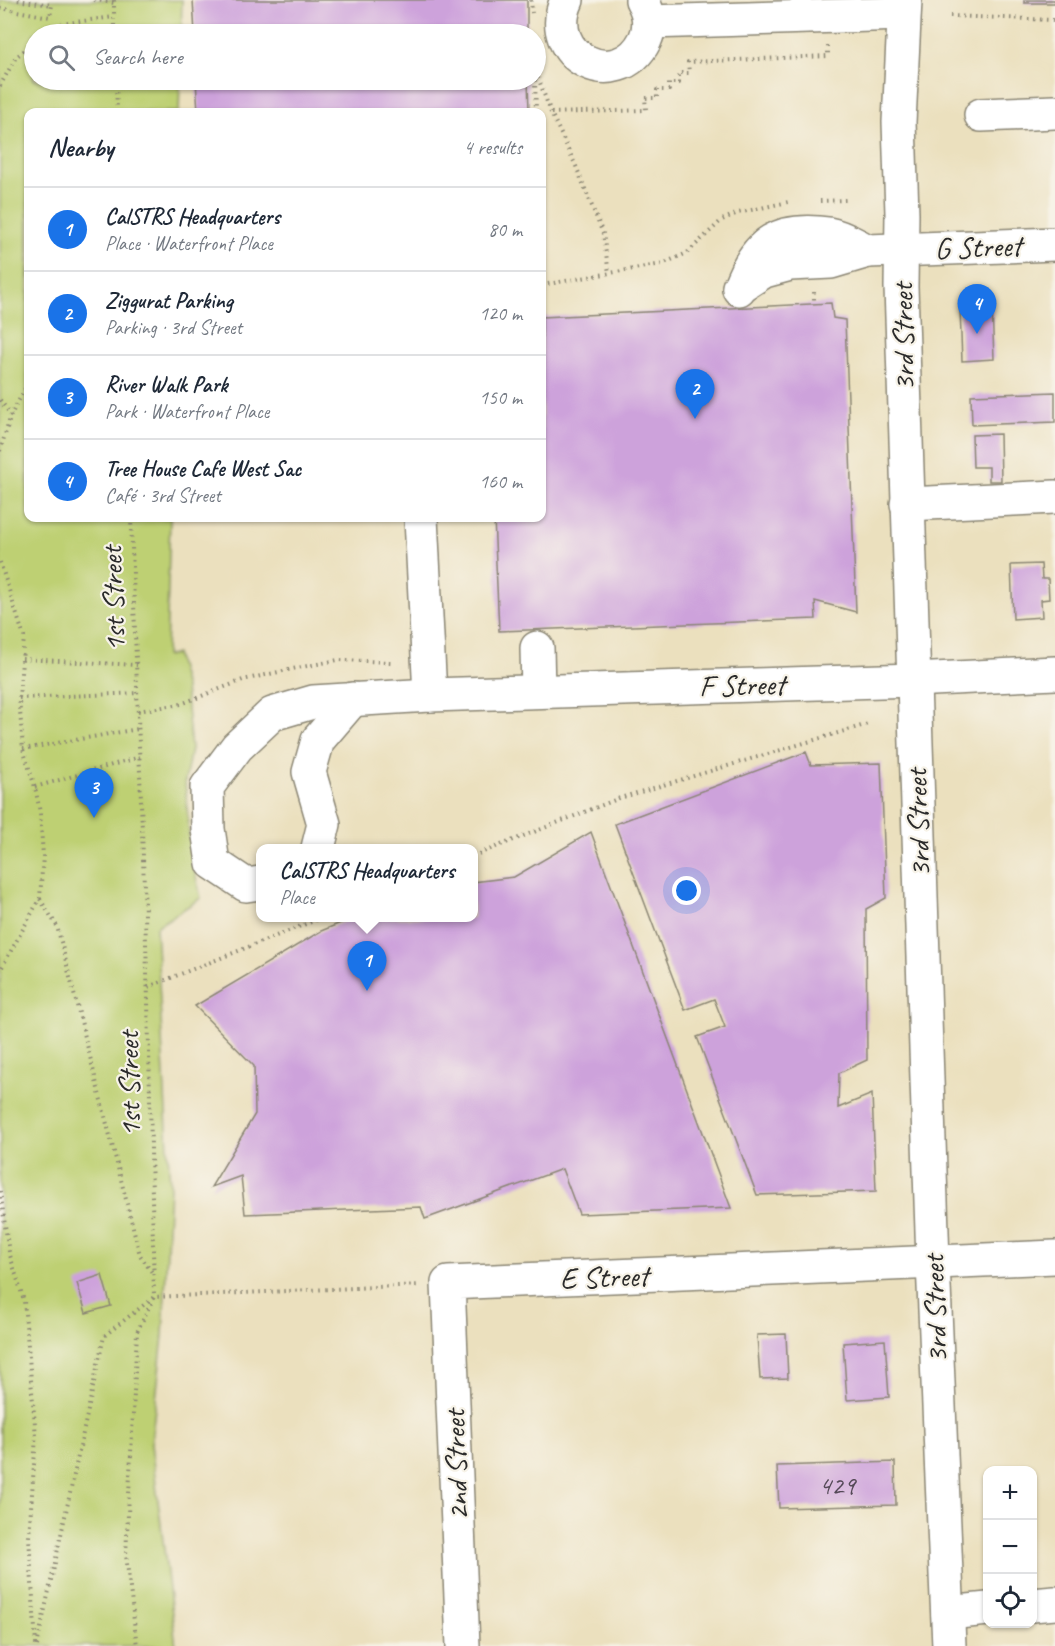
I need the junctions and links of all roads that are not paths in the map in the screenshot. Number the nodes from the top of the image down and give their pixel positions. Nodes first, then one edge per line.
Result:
1 (567, 0) edge
2 (904, 7) edge
3 (645, 11) edge
4 (1055, 112) edge
5 (981, 115) dead end
6 (1055, 244) edge
7 (902, 250) junction
8 (738, 298) dead end
9 (1055, 497) edge
10 (908, 504) junction
11 (421, 522) edge
12 (537, 648) dead end
13 (1055, 673) edge
14 (913, 681) junction
15 (538, 691) junction
16 (430, 695) junction
17 (353, 699) junction
18 (319, 844) edge
19 (256, 884) edge
20 (1055, 1257) edge
21 (933, 1262) junction
22 (448, 1283) joint
23 (1055, 1603) edge
24 (1037, 1605) edge
25 (983, 1609) edge
26 (948, 1613) junction
27 (464, 1646) edge
28 (950, 1646) edge

1 - 3 street
2 - 3 street
2 - 7 street, 3rd Street
4 - 5 street
6 - 7 street, G Street
7 - 8 street, G Street
7 - 10 street, 3rd Street
9 - 10 street
10 - 14 street, 3rd Street
11 - 16 street
12 - 15 street
13 - 14 street, F Street
14 - 15 street, F Street
14 - 21 street, 3rd Street
15 - 16 street, F Street
16 - 17 street, F Street
17 - 18 street
17 - 19 street, F Street
20 - 21 street, E Street
21 - 22 street, E Street
21 - 26 street, 3rd Street
22 - 27 street, 2nd Street
23 - 24 street
25 - 26 street
26 - 28 street, 3rd Street

